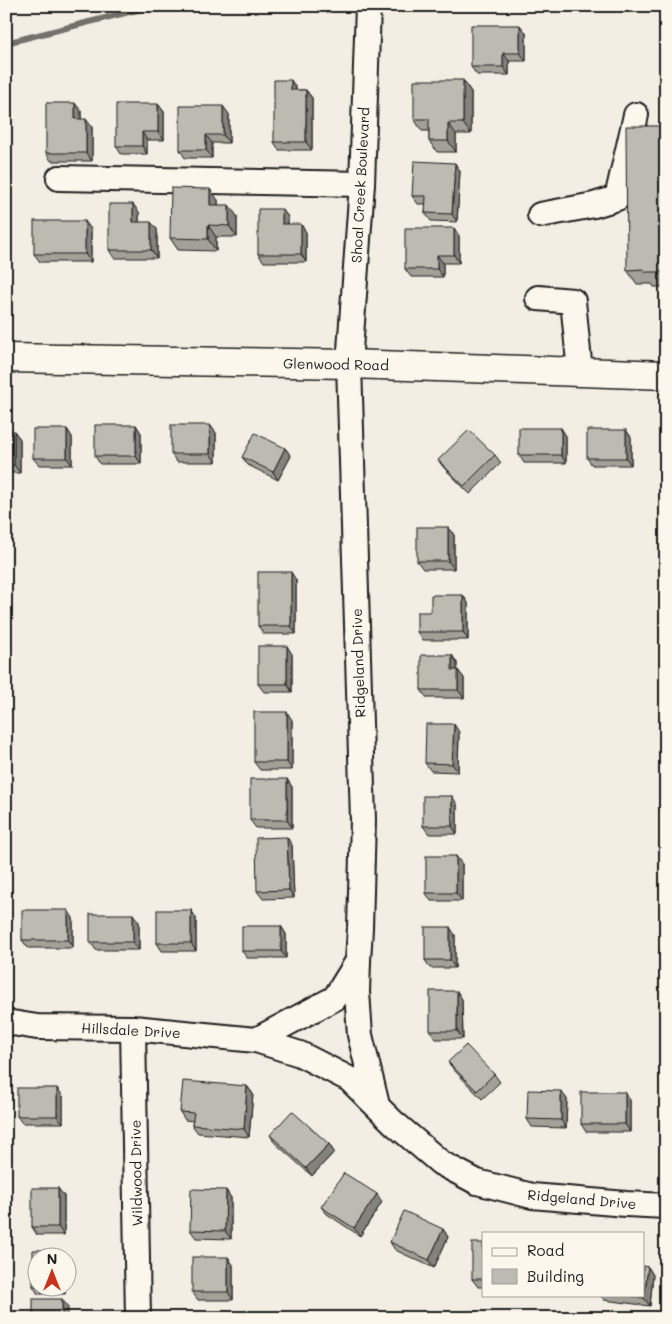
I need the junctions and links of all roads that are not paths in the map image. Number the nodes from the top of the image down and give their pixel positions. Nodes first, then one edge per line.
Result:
1 (368, 6) edge
2 (657, 132) edge
3 (59, 178) dead end
4 (362, 184) junction
5 (594, 204) junction
6 (540, 215) dead end
7 (574, 225) dead end
8 (538, 298) dead end
9 (6, 358) edge
10 (349, 364) junction
11 (580, 372) junction
12 (666, 375) edge
13 (358, 961) junction
14 (6, 1022) edge
15 (133, 1028) junction
16 (256, 1040) junction
17 (377, 1105) junction
18 (666, 1206) edge
19 (138, 1318) edge

1 - 4 street, Shoal Creek Boulevard
2 - 5 street
3 - 4 street
4 - 10 street, Shoal Creek Boulevard
5 - 6 street
5 - 7 street
8 - 11 street
9 - 10 main road, Glenwood Road
10 - 11 main road, Glenwood Road
10 - 13 street, Ridgeland Drive
11 - 12 main road, Glenwood Road
13 - 16 street, Ridgeland Drive
13 - 17 street, Ridgeland Drive
14 - 15 street, Hillsdale Drive
15 - 16 street, Hillsdale Drive
15 - 19 street, Wildwood Drive
16 - 17 street, Ridgeland Drive
17 - 18 street, Ridgeland Drive

